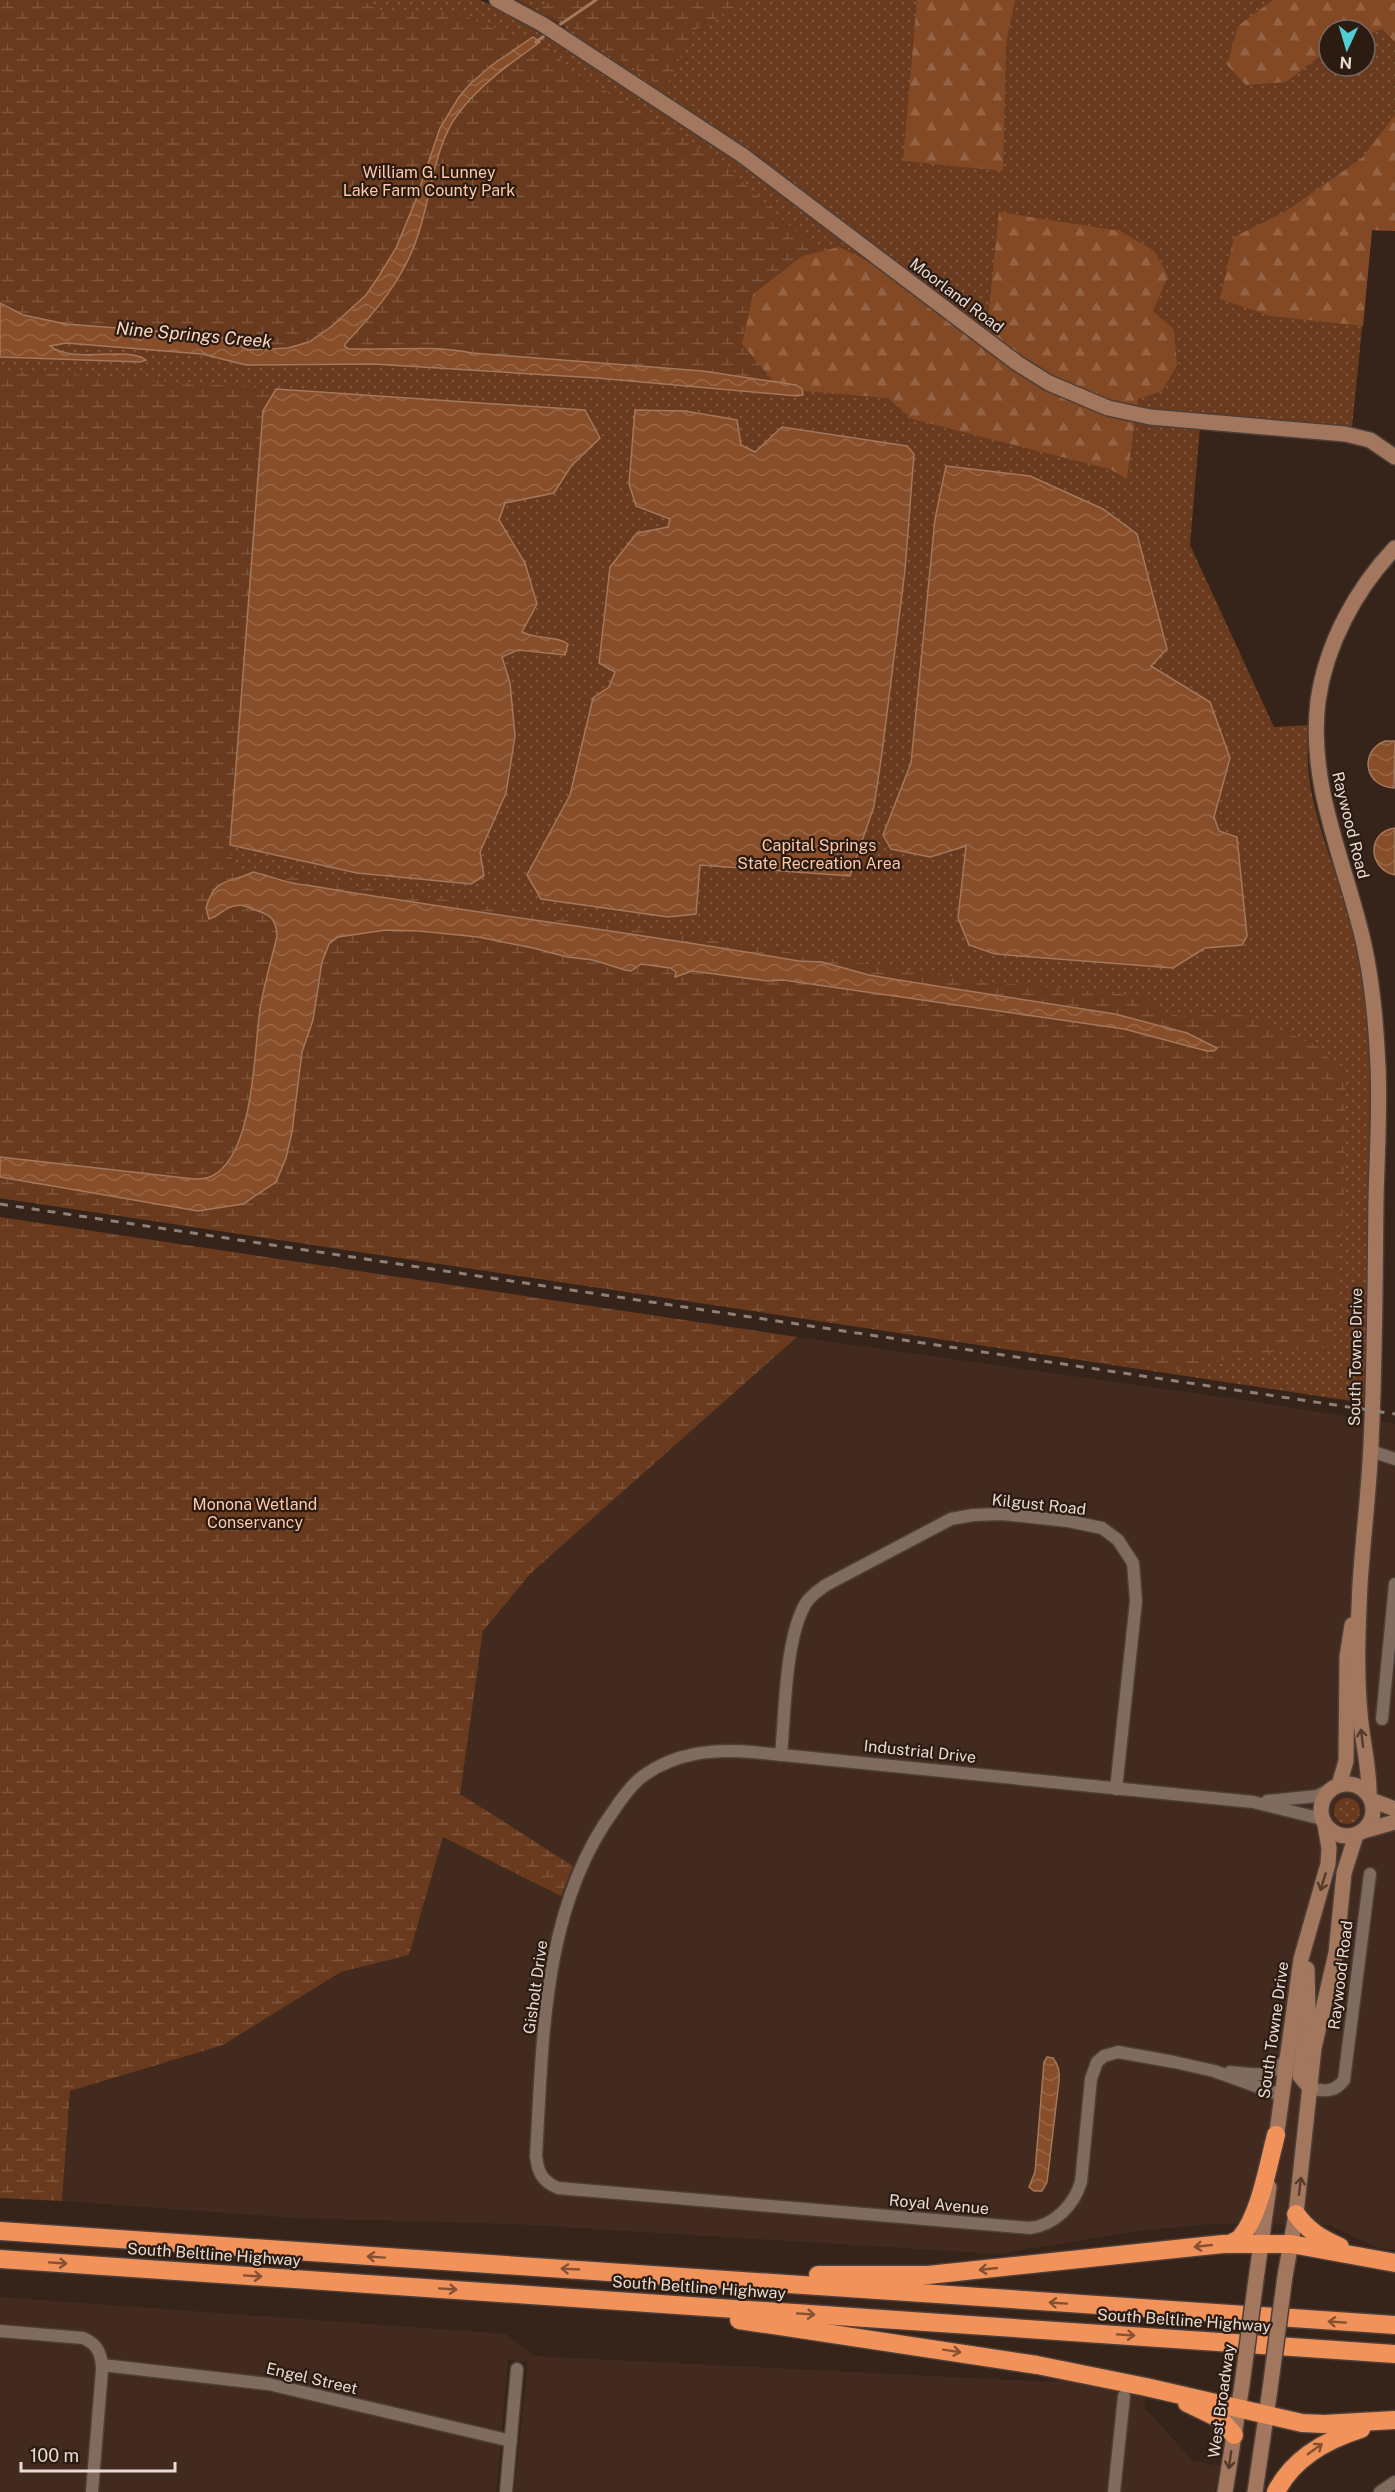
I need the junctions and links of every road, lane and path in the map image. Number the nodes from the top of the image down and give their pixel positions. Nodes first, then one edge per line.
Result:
1 (497, 0) edge
2 (1395, 457) edge
3 (1395, 548) edge
4 (1377, 1128) joint
5 (1371, 1451) junction
6 (1395, 1459) edge
7 (1395, 1584) edge
8 (1360, 1586) junction
9 (1382, 1719) dead end
10 (781, 1755) junction
11 (1336, 1787) junction
12 (1116, 1789) junction
13 (1370, 1798) junction
14 (1253, 1802) junction
15 (1395, 1809) edge
16 (608, 1818) joint
17 (1324, 1822) junction
18 (1395, 1822) edge
19 (1359, 1833) junction
20 (1370, 1874) dead end
21 (1305, 1945) junction
22 (1287, 2057) junction
23 (1214, 2071) junction
24 (1311, 2090) junction
25 (1282, 2098) junction
26 (1276, 2135) junction
27 (537, 2171) joint
28 (1296, 2214) junction
29 (0, 2231) edge
30 (1261, 2243) junction
31 (1229, 2244) junction
32 (1291, 2244) junction
33 (1364, 2258) junction
34 (0, 2259) edge
35 (1395, 2264) edge
36 (603, 2271) junction
37 (601, 2300) junction
38 (1395, 2325) edge
39 (0, 2331) edge
40 (1395, 2354) edge
41 (102, 2364) junction
42 (517, 2369) dead end
43 (1146, 2387) junction
44 (1124, 2396) dead end
45 (1238, 2407) junction
46 (1266, 2415) junction
47 (1393, 2420) edge
48 (1234, 2434) junction
49 (511, 2441) junction
50 (1395, 2482) edge
51 (92, 2492) edge
52 (506, 2492) edge
53 (1114, 2492) edge
54 (1225, 2492) edge
55 (1255, 2492) edge
56 (1276, 2492) edge
57 (1380, 2492) edge

1 - 2 street, Moorland Road
3 - 4 street, Raywood Road
4 - 5 street, South Towne Drive
5 - 6 street
5 - 8 street, South Towne Drive
7 - 9 street
8 - 11 street, South Towne Drive
13 -> 8 street, South Towne Drive
10 - 12 street, Industrial Drive
10 - 12 street, Kilgust Road
10 - 16 street, Industrial Drive
11 - 13 street
11 - 14 street, Industrial Drive
11 - 17 street
12 - 14 street, Industrial Drive
13 - 15 street
13 - 19 street
14 - 17 street, Industrial Drive
16 - 27 street, Gisholt Drive
17 - 19 street
17 -> 21 street, South Towne Drive
18 - 19 street
19 - 24 street
20 - 24 street, Raywood Road
21 - 22 street, South Towne Drive
21 - 24 street
22 - 23 street, Royal Avenue
22 - 25 street, South Towne Drive
23 - 25 street, Royal Avenue
23 - 27 street, Royal Avenue
28 -> 24 street
25 - 26 street, South Towne Drive
26 - 30 street, South Towne Drive
26 - 31 highway
28 - 32 street
28 - 33 highway
36 -> 29 highway, South Beltline Highway
30 - 31 highway
30 - 32 highway
30 - 45 street, West Broadway, bridge
31 -> 36 highway
32 - 33 highway
32 - 46 street, bridge
33 - 35 highway
34 -> 37 highway, South Beltline Highway
38 -> 36 highway, South Beltline Highway
37 -> 40 highway, South Beltline Highway
37 -> 43 highway
39 - 41 street
41 - 49 street, Engel Street
41 - 51 street
42 - 49 street
43 - 45 highway
43 - 48 highway
44 - 53 street
45 - 46 highway
45 - 48 street, West Broadway
46 - 47 highway
46 - 55 street
56 -> 47 highway
48 -> 54 street, West Broadway
49 - 52 street
50 - 57 street

